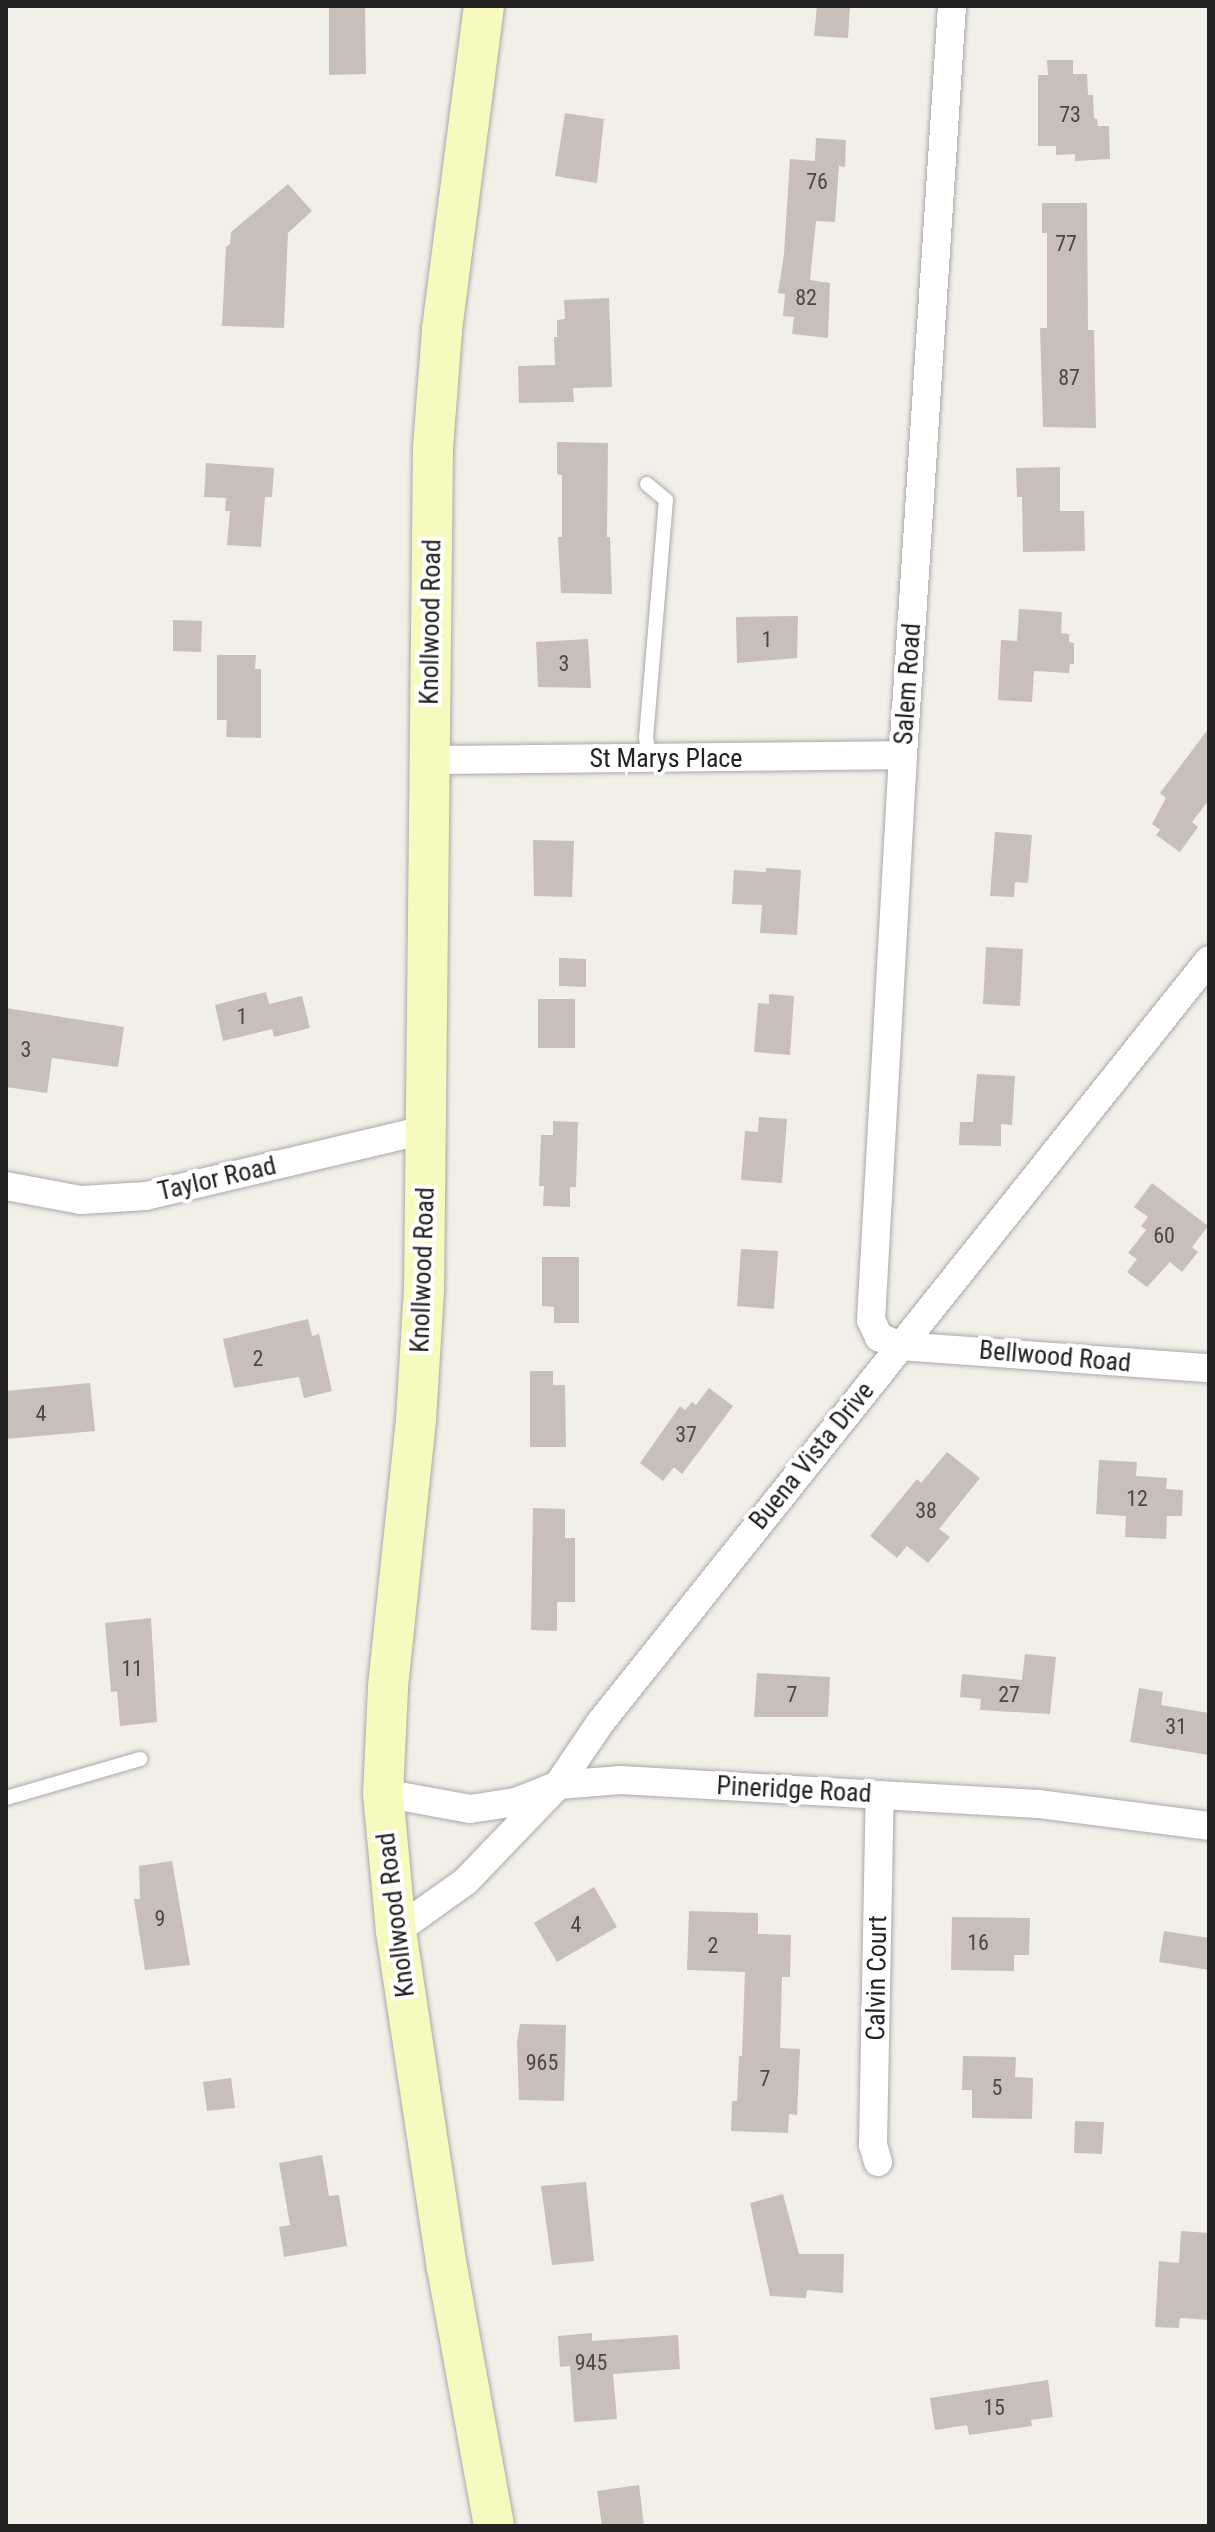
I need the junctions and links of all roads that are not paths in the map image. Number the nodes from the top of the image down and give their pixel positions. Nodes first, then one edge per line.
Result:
1 (484, 6) edge
2 (952, 6) edge
3 (647, 484) dead end
4 (903, 755) junction
5 (649, 759) junction
6 (430, 760) junction
7 (1209, 960) edge
8 (426, 1130) junction
9 (6, 1186) edge
10 (900, 1346) junction
11 (1209, 1368) edge
12 (140, 1759) dead end
13 (558, 1785) junction
14 (383, 1793) junction
15 (880, 1795) junction
16 (6, 1798) edge
17 (1209, 1826) edge
18 (396, 1931) junction
19 (878, 2162) dead end
20 (494, 2526) edge

1 - 6 main road, Knollwood Road
2 - 4 street, Salem Road
3 - 5 lane
4 - 5 street, St Marys Place
4 - 10 street, Salem Road
5 - 6 street, St Marys Place
6 - 8 main road, Knollwood Road
7 - 10 street, Buena Vista Drive
8 - 9 street, Taylor Road
8 - 14 main road, Knollwood Road
10 - 11 street, Bellwood Road
10 - 13 street, Buena Vista Drive
12 - 16 lane
13 - 14 street, Pineridge Road
13 - 15 street, Pineridge Road
13 - 18 street, Buena Vista Drive
14 - 18 main road, Knollwood Road
15 - 17 street, Pineridge Road
15 - 19 street, Calvin Court
18 - 20 main road, Knollwood Road

